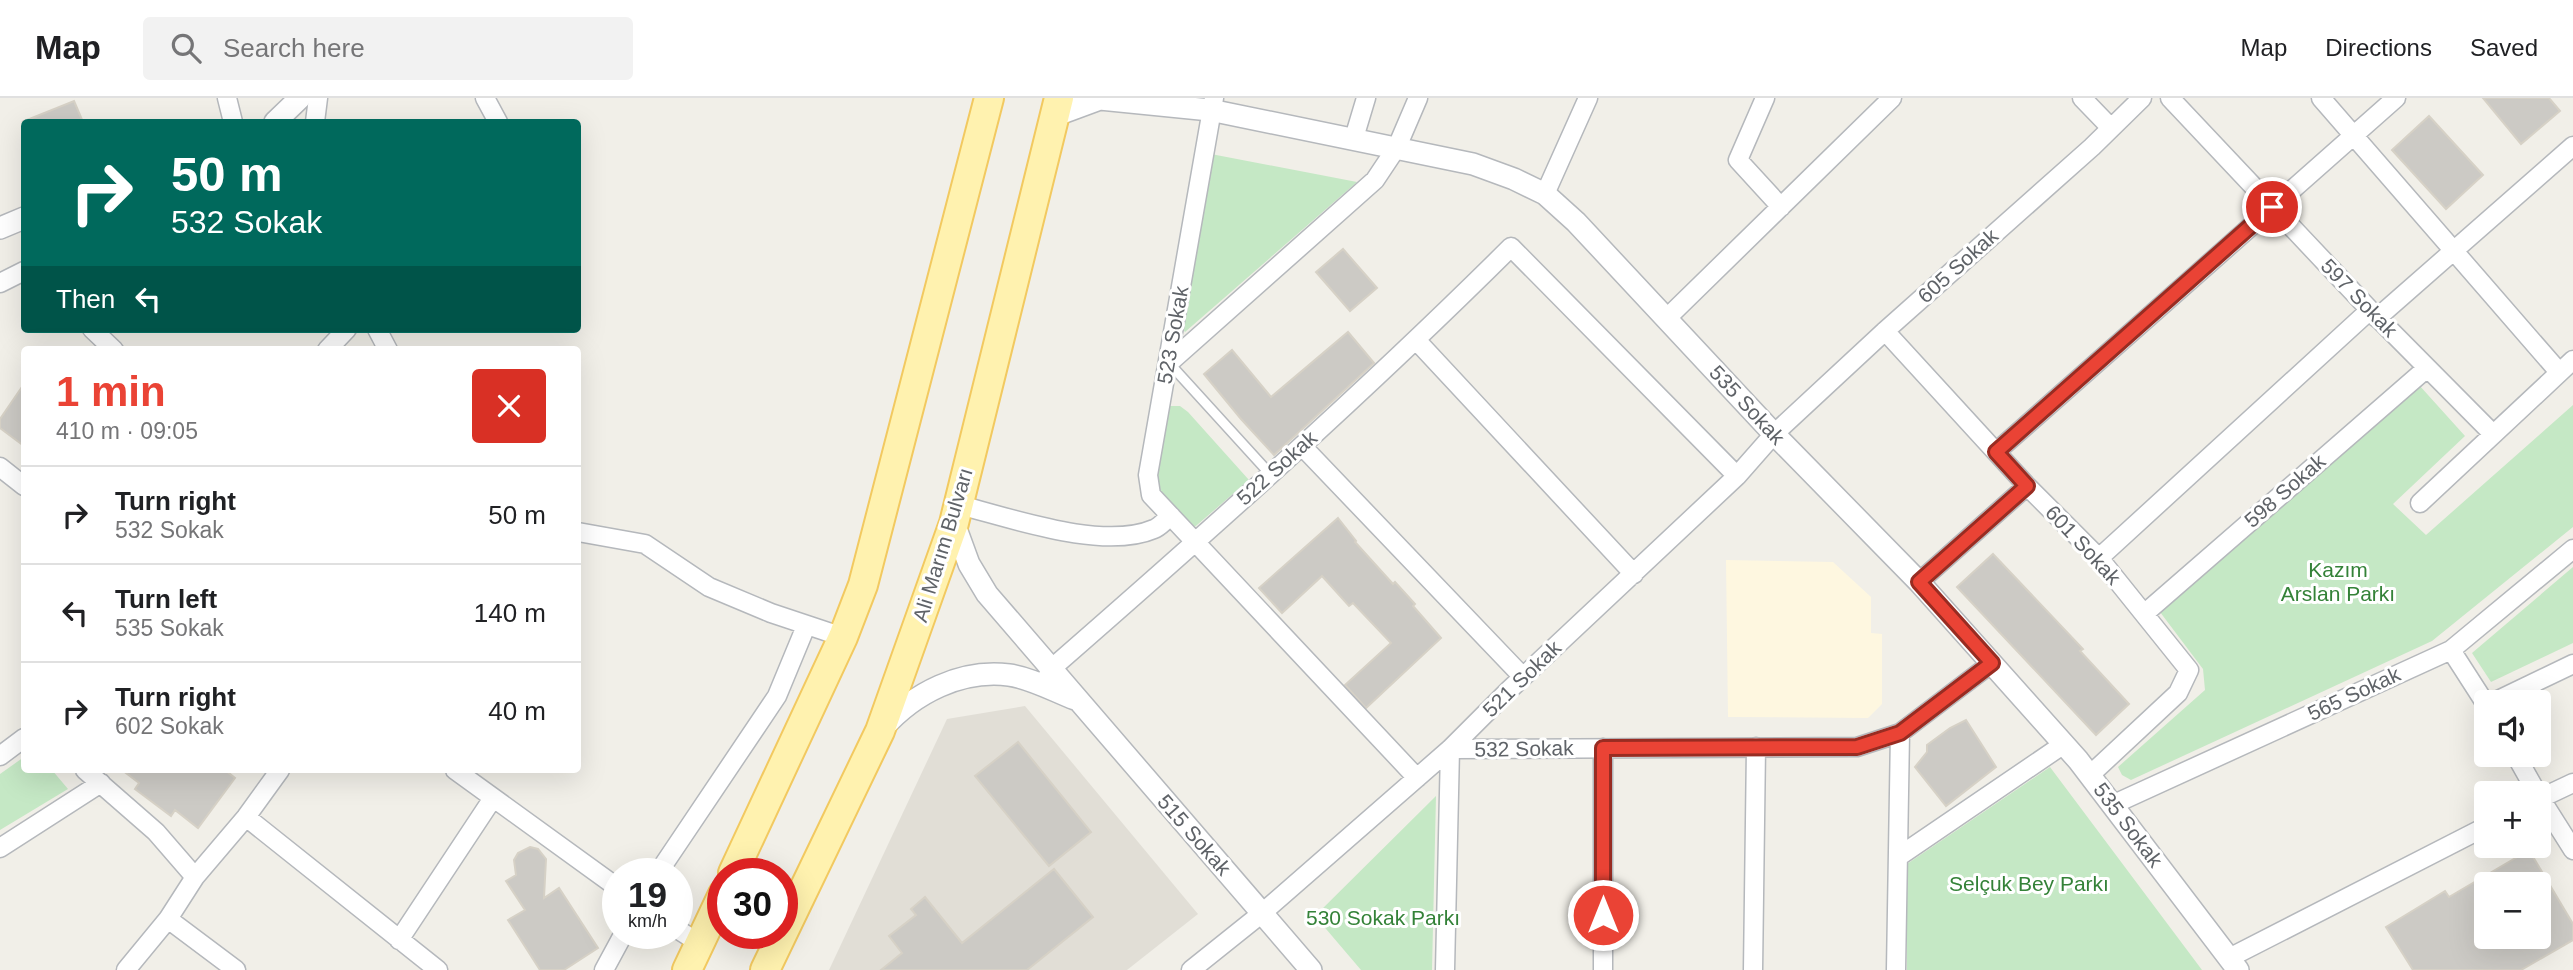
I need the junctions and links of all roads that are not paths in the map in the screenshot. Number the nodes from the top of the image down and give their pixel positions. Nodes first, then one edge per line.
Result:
1 (228, 98) edge
2 (300, 98) edge
3 (318, 98) edge
4 (485, 98) edge
5 (989, 98) edge
6 (1366, 98) edge
7 (1418, 98) edge
8 (1588, 98) edge
9 (1765, 98) edge
10 (1892, 98) edge
11 (2082, 98) edge
12 (2142, 98) edge
13 (2170, 98) edge
14 (2321, 98) edge
15 (2396, 98) edge
16 (1099, 99) edge
17 (1212, 104) edge
18 (1056, 107) edge
19 (232, 119) edge
20 (278, 119) edge
21 (315, 119) edge
22 (496, 119) edge
23 (2110, 128) junction
24 (2354, 136) junction
25 (1354, 138) junction
26 (2573, 146) edge
27 (1396, 148) junction
28 (1545, 194) junction
29 (1781, 206) junction
30 (2272, 207) junction
31 (21, 219) edge
32 (0, 228) edge
33 (2454, 250) junction
34 (21, 272) edge
35 (0, 283) edge
36 (2374, 314) junction
37 (1666, 319) junction
38 (1885, 331) junction
39 (96, 333) edge
40 (343, 333) edge
41 (1417, 341) junction
42 (110, 346) edge
43 (331, 346) edge
44 (1169, 363) junction
45 (2566, 366) edge
46 (2427, 368) junction
47 (1774, 434) junction
48 (2493, 434) junction
49 (1302, 446) junction
50 (1996, 452) junction
51 (0, 467) edge
52 (1271, 475) junction
53 (1737, 476) junction
54 (21, 484) edge
55 (2027, 486) junction
56 (2420, 503) dead end
57 (956, 514) junction
58 (1171, 516) junction
59 (581, 533) edge
60 (1195, 542) junction
61 (2573, 548) edge
62 (2099, 558) junction
63 (1634, 574) junction
64 (1919, 582) junction
65 (2144, 614) junction
66 (806, 626) junction
67 (843, 637) junction
68 (2451, 650) junction
69 (1992, 663) junction
70 (2573, 664) edge
71 (1523, 677) junction
72 (1047, 678) junction
73 (2477, 690) edge
74 (2519, 690) edge
75 (880, 731) junction
76 (1900, 733) junction
77 (21, 740) edge
78 (2064, 744) junction
79 (1756, 747) junction
80 (1603, 748) junction
81 (1450, 750) junction
82 (0, 756) edge
83 (89, 773) edge
84 (277, 773) edge
85 (459, 773) edge
86 (2090, 775) junction
87 (1417, 778) junction
88 (101, 783) junction
89 (2573, 783) edge
90 (2551, 792) edge
91 (493, 798) junction
92 (2112, 805) junction
93 (2551, 816) edge
94 (246, 817) junction
95 (2474, 833) edge
96 (0, 848) edge
97 (2573, 850) edge
98 (1898, 857) junction
99 (668, 858) edge
100 (740, 858) edge
101 (602, 876) edge
102 (195, 877) junction
103 (707, 913) edge
104 (1261, 914) junction
105 (168, 919) junction
106 (693, 930) edge
107 (400, 940) junction
108 (615, 949) edge
109 (688, 949) edge
110 (2234, 964) edge
111 (1198, 968) edge
112 (126, 970) edge
113 (236, 970) edge
114 (438, 970) edge
115 (604, 970) edge
116 (687, 970) edge
117 (765, 970) edge
118 (1311, 970) edge
119 (1445, 970) edge
120 (1603, 970) edge
121 (1753, 970) edge
122 (1896, 970) edge

1 - 19 street
2 - 20 street
3 - 21 street
4 - 22 street
5 - 67 main road
6 - 25 street
7 - 27 street
8 - 28 street
9 - 29 street
10 - 29 street
11 - 23 street
12 - 23 street, 605 Sokak
13 - 30 street, 597 Sokak
14 - 24 street
15 - 24 street
16 - 17 street, 535 Sokak
16 - 18 street
17 - 25 street, 535 Sokak
17 - 44 street, 523 Sokak
18 - 57 main road, Ali Marım Bulvarı
23 - 38 street, 605 Sokak
24 - 30 street
24 - 33 street
25 - 27 street, 535 Sokak
26 - 33 street
27 - 28 street, 535 Sokak
27 - 44 street
28 - 37 street, 535 Sokak
29 - 37 street
30 - 36 street, 597 Sokak
30 - 50 street
31 - 32 street
33 - 36 street
33 - 45 street
34 - 35 street
36 - 46 street, 597 Sokak
36 - 62 street
37 - 47 street, 535 Sokak
38 - 47 street, 605 Sokak
38 - 50 street, 601 Sokak
39 - 42 street
40 - 43 street
41 - 49 street, 522 Sokak
41 - 53 street, 522 Sokak
41 - 63 street
44 - 52 lane
44 - 58 street, 523 Sokak
45 - 48 street
46 - 48 street, 597 Sokak
46 - 65 street, 598 Sokak
47 - 53 street, 521 Sokak
47 - 64 street, 535 Sokak
48 - 56 street
49 - 52 street, 522 Sokak
49 - 71 street
50 - 55 street, 601 Sokak
51 - 54 street
52 - 60 street, 522 Sokak
53 - 63 street, 521 Sokak
55 - 62 street, 601 Sokak
55 - 64 street
57 - 58 street
57 - 72 street, 515 Sokak
57 - 75 main road, Ali Marım Bulvarı
58 - 60 street, 523 Sokak
59 - 66 street
60 - 72 street, 522 Sokak
60 - 87 street, 523 Sokak
61 - 68 street, 565 Sokak
62 - 65 street, 601 Sokak
63 - 71 street, 521 Sokak
64 - 69 street, 535 Sokak
65 - 86 street, 601 Sokak
66 - 67 street
66 - 99 street
67 - 100 main road
68 - 73 street
68 - 92 street, 565 Sokak
69 - 76 street, 532 Sokak
69 - 78 street, 535 Sokak
70 - 74 street
71 - 81 street, 521 Sokak
72 - 75 street, 515 Sokak
72 - 104 street, 515 Sokak
75 - 117 main road, Ali Marım Bulvarı
76 - 79 street, 532 Sokak
76 - 98 street
77 - 82 street
78 - 86 street, 535 Sokak
78 - 98 street
79 - 80 street, 532 Sokak
79 - 121 street
80 - 81 street, 532 Sokak
80 - 120 street
81 - 87 street, 521 Sokak
81 - 119 street
83 - 88 street
84 - 94 street
85 - 91 street
86 - 92 street, 535 Sokak
87 - 104 street, 521 Sokak
88 - 96 street
88 - 102 street
89 - 90 street
91 - 101 street
91 - 107 street
92 - 110 street, 535 Sokak
93 - 97 street
94 - 102 street
94 - 107 street
95 - 110 street
98 - 122 street
102 - 105 street
103 - 106 main road
104 - 111 street, 521 Sokak
104 - 118 street, 515 Sokak
105 - 112 street
105 - 113 street
107 - 114 street
108 - 115 street
109 - 116 main road

